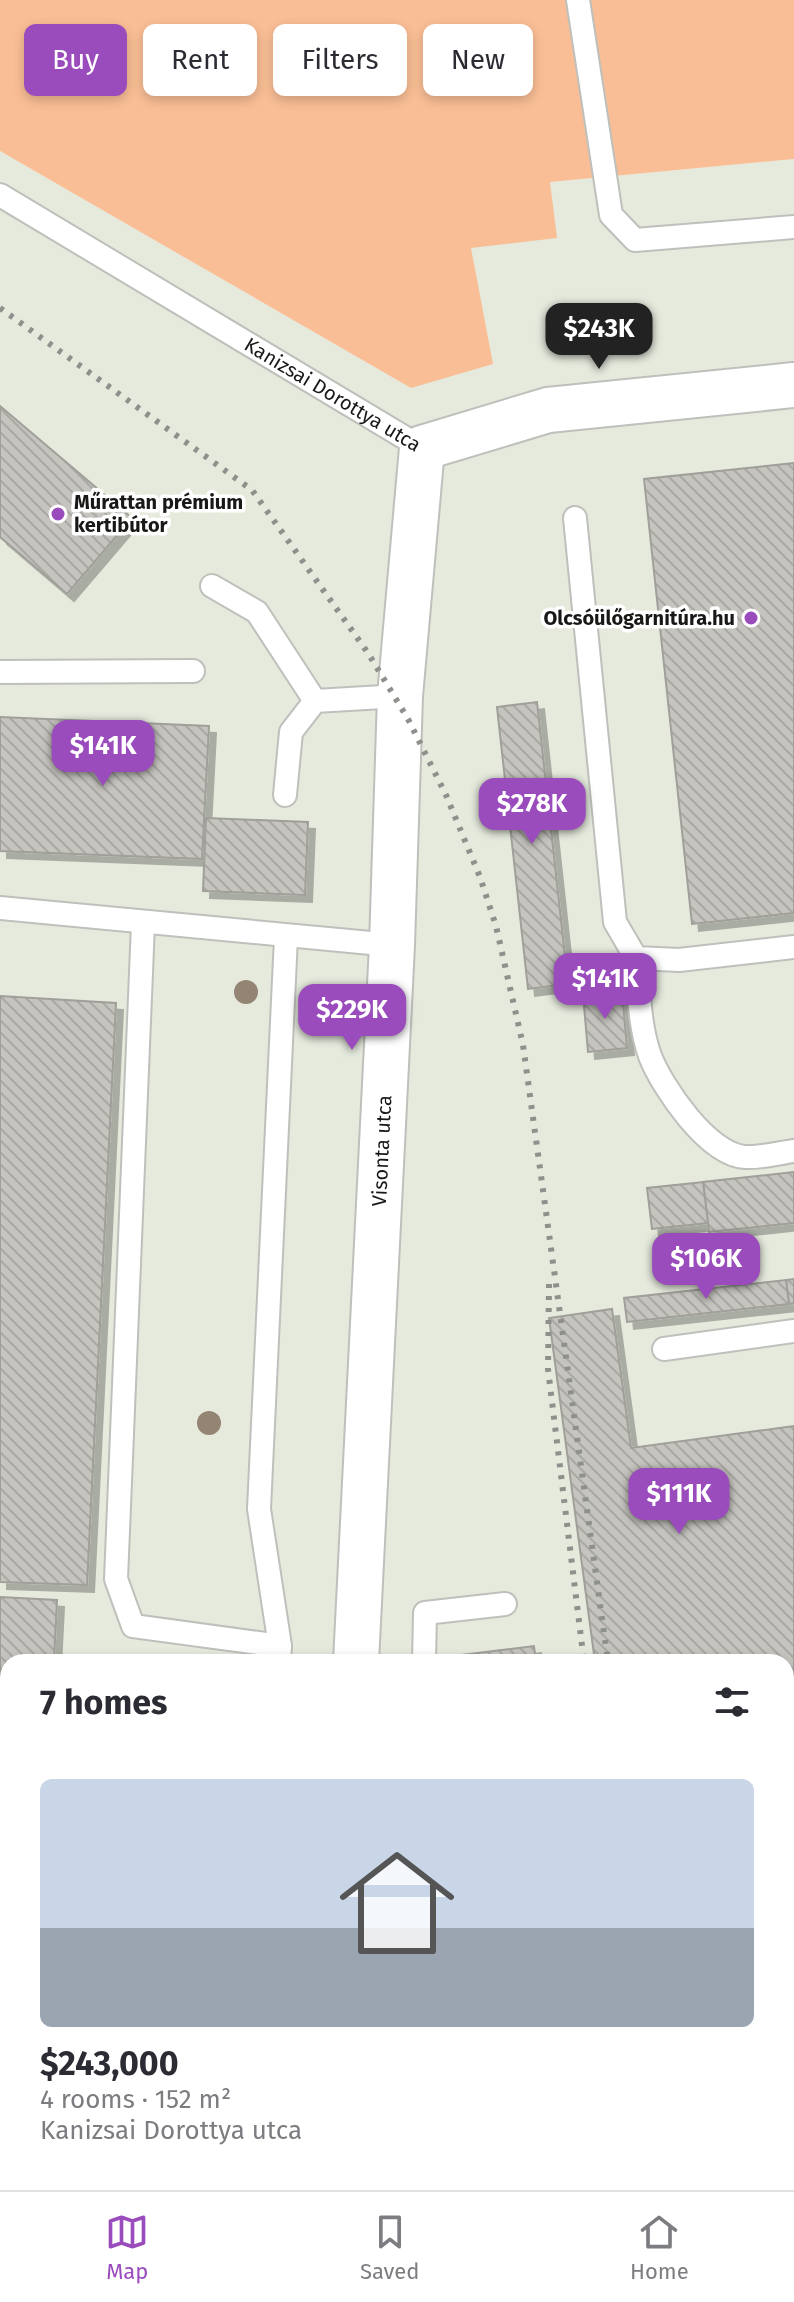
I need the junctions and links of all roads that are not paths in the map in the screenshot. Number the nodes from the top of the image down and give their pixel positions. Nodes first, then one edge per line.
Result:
1 (578, 0) edge
2 (0, 195) edge
3 (794, 227) edge
4 (794, 385) edge
5 (422, 448) junction
6 (575, 518) dead end
7 (212, 586) dead end
8 (193, 671) dead end
9 (0, 672) edge
10 (400, 696) junction
11 (315, 701) junction
12 (285, 795) dead end
13 (0, 908) edge
14 (143, 924) junction
15 (286, 937) junction
16 (392, 945) junction
17 (794, 947) edge
18 (636, 958) junction
19 (794, 1151) edge
20 (794, 1331) edge
21 (664, 1349) dead end
22 (505, 1604) dead end
23 (279, 1654) edge
24 (356, 1654) edge
25 (424, 1654) edge

1 - 3 lane
2 - 5 lane, Kanizsai Dorottya utca
4 - 5 street, Kanizsai Dorottya utca
5 - 10 street, Visonta utca
6 - 18 lane
7 - 11 lane
8 - 9 lane
10 - 11 lane
10 - 16 street, Visonta utca
11 - 12 lane
13 - 14 lane
14 - 15 lane
14 - 23 lane
15 - 16 lane
15 - 23 lane
16 - 24 street, Visonta utca
17 - 18 lane
18 - 19 lane
20 - 21 lane
22 - 25 lane

